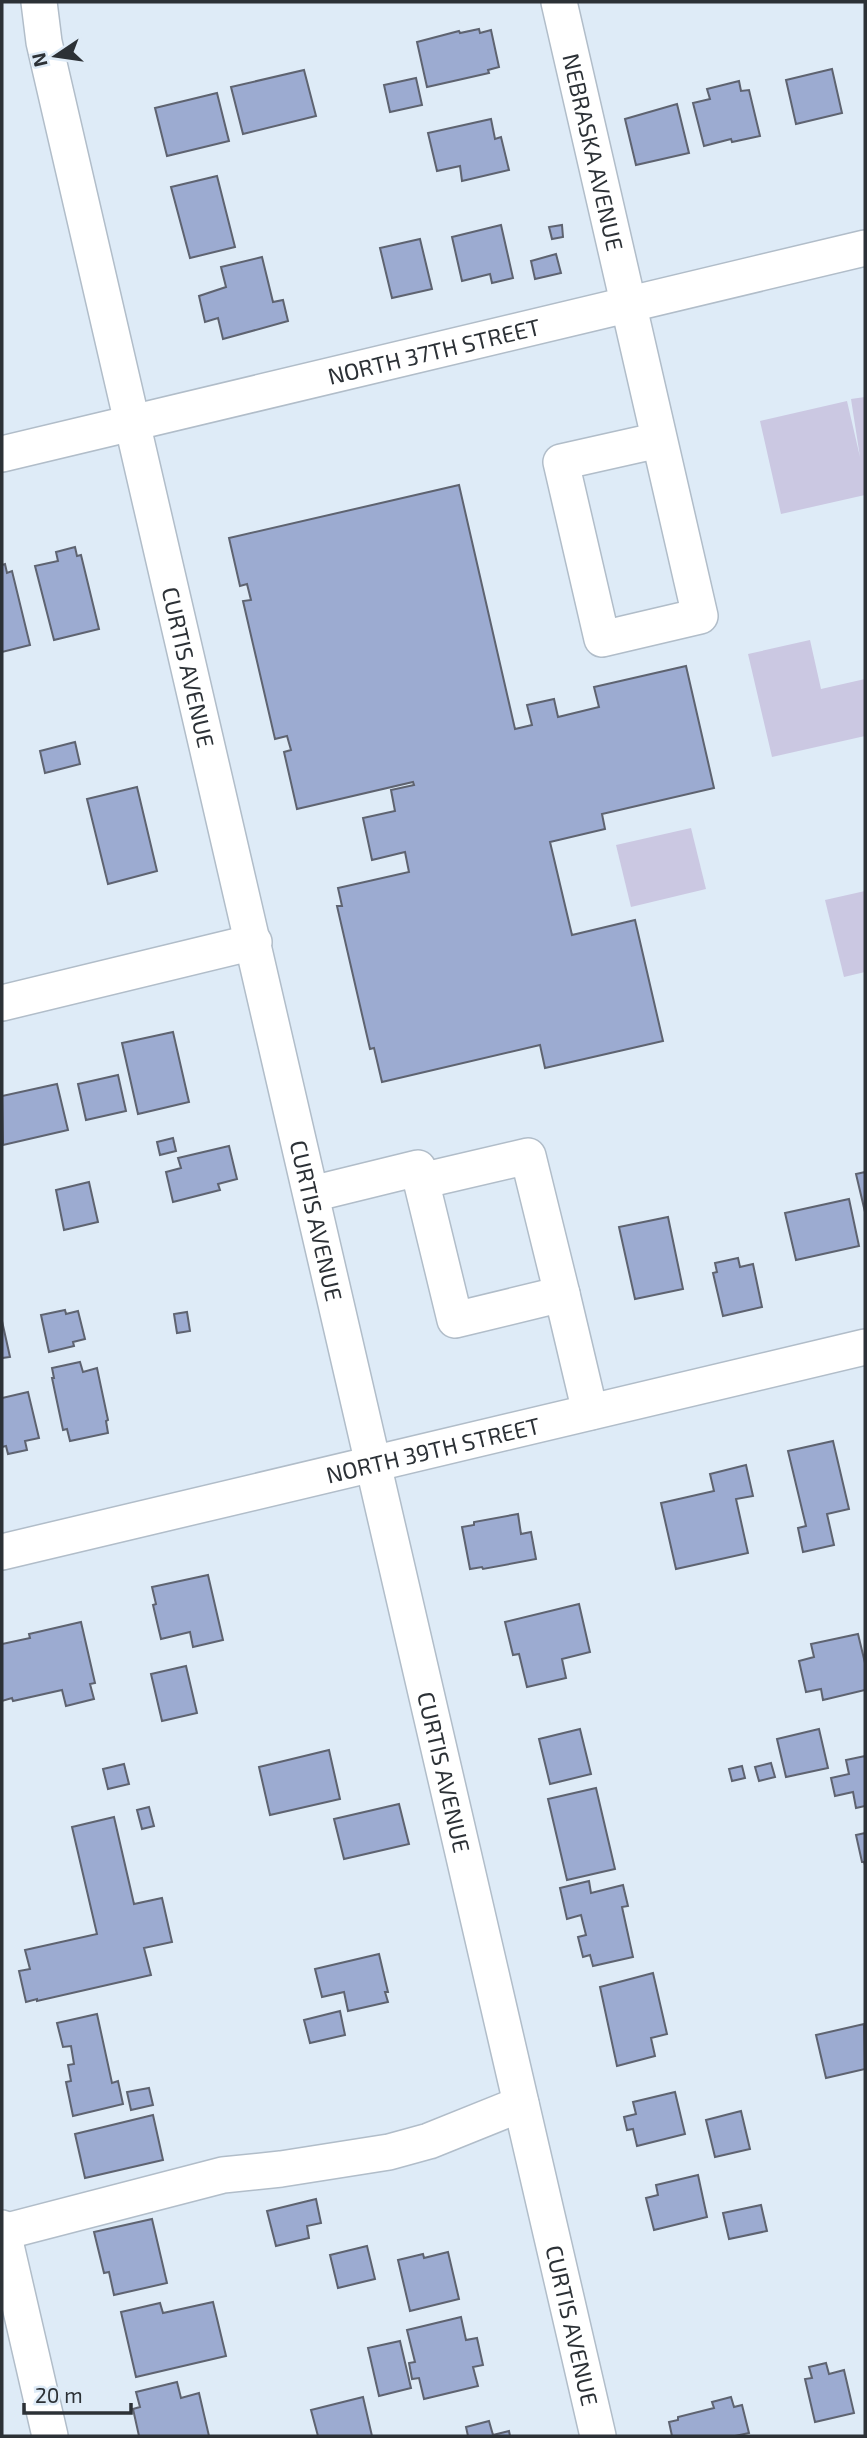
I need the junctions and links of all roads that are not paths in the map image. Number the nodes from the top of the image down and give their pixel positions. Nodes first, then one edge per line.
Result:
1 (39, 2) edge
2 (559, 2) edge
3 (865, 248) edge
4 (628, 304) junction
5 (133, 422) junction
6 (659, 439) junction
7 (2, 454) edge
8 (254, 942) junction
9 (2, 1003) edge
10 (421, 1181) junction
11 (312, 1194) junction
12 (562, 1294) junction
13 (865, 1347) edge
14 (590, 1412) junction
15 (373, 1463) junction
16 (2, 1552) edge
17 (521, 2104) junction
18 (2, 2230) edge
19 (50, 2436) edge
20 (598, 2436) edge

1 - 5 street, CURTIS AVENUE
2 - 4 street, NEBRASKA AVENUE
3 - 4 street, NORTH 37TH STREET
4 - 5 street, NORTH 37TH STREET
4 - 6 street, NEBRASKA AVENUE
5 - 7 street, NORTH 37TH STREET
5 - 8 street, CURTIS AVENUE
6 - 6 street, NEBRASKA AVENUE
8 - 9 street
8 - 11 street, CURTIS AVENUE
10 - 11 street
10 - 12 street
10 - 12 street
11 - 15 street, CURTIS AVENUE
12 - 14 street
13 - 14 street, NORTH 39TH STREET
14 - 15 street, NORTH 39TH STREET
15 - 16 street, NORTH 39TH STREET
15 - 17 street, CURTIS AVENUE
17 - 18 street
17 - 20 street, CURTIS AVENUE
18 - 19 street

